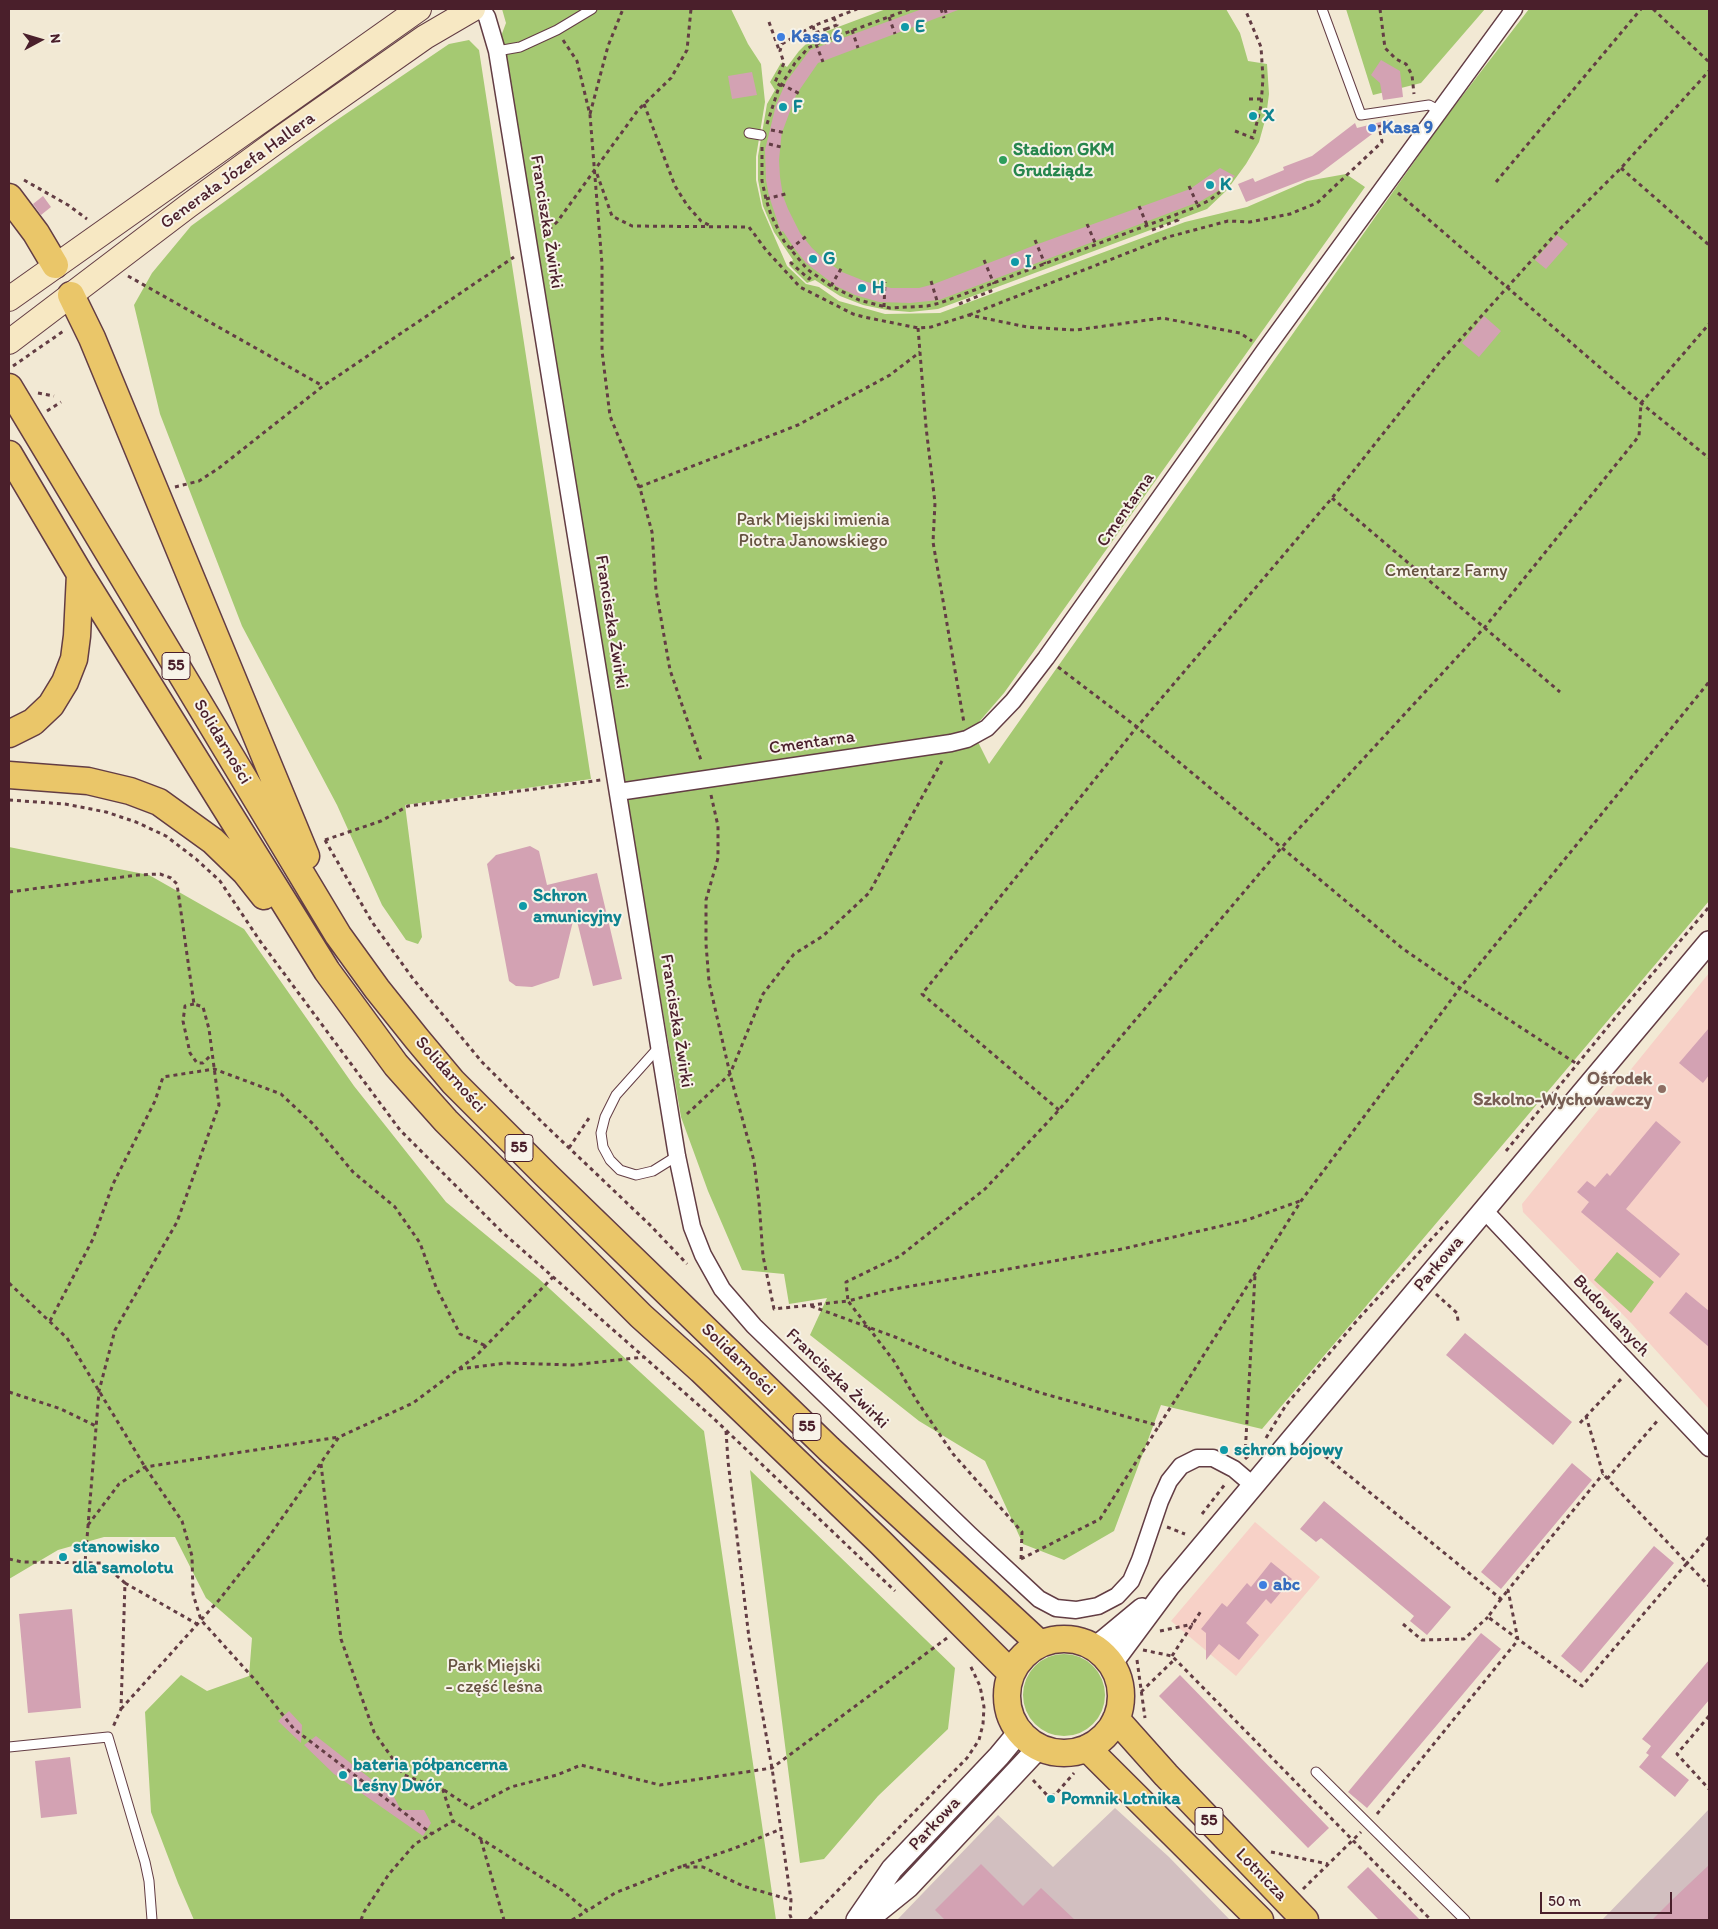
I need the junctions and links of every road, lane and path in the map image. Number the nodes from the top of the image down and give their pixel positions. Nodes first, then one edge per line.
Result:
1 (419, 9) edge
2 (473, 9) edge
3 (482, 9) edge
4 (592, 9) edge
5 (623, 9) edge
6 (691, 9) edge
7 (857, 9) edge
8 (910, 9) edge
9 (943, 9) edge
10 (1246, 9) edge
11 (1322, 9) edge
12 (1380, 9) edge
13 (1514, 9) edge
14 (1642, 9) edge
15 (1653, 9) edge
16 (889, 16) junction
17 (946, 17) dead end
18 (834, 18) junction
19 (770, 22) dead end
20 (813, 26) junction
21 (557, 30) junction
22 (826, 30) junction
23 (852, 30) junction
24 (896, 34) dead end
25 (830, 39) junction
26 (816, 44) junction
27 (858, 48) dead end
28 (498, 51) junction
29 (780, 51) junction
30 (823, 62) dead end
31 (1709, 62) edge
32 (1709, 71) edge
33 (781, 85) junction
34 (800, 94) dead end
35 (1249, 99) dead end
36 (1261, 100) junction
37 (644, 104) junction
38 (1415, 107) junction
39 (1440, 111) junction
40 (1376, 113) junction
41 (590, 115) junction
42 (1236, 132) dead end
43 (750, 133) dead end
44 (786, 133) dead end
45 (765, 136) junction
46 (781, 147) dead end
47 (595, 168) junction
48 (1621, 168) junction
49 (1496, 182) dead end
50 (1386, 183) junction
51 (1189, 186) dead end
52 (14, 187) edge
53 (789, 192) dead end
54 (1220, 192) dead end
55 (766, 199) junction
56 (1139, 206) dead end
57 (1198, 206) junction
58 (1176, 214) junction
59 (90, 224) dead end
60 (1087, 224) dead end
61 (1147, 225) junction
62 (712, 226) junction
63 (1152, 230) dead end
64 (808, 235) dead end
65 (1035, 240) dead end
66 (1096, 245) junction
67 (1709, 245) edge
68 (529, 247) junction
69 (790, 248) junction
70 (984, 260) dead end
71 (790, 262) dead end
72 (1045, 264) junction
73 (55, 265) junction
74 (842, 267) dead end
75 (121, 272) dead end
76 (813, 274) junction
77 (931, 281) dead end
78 (885, 282) dead end
79 (994, 284) junction
80 (831, 286) junction
81 (988, 286) junction
82 (1506, 288) junction
83 (71, 295) junction
84 (9, 299) edge
85 (938, 304) junction
86 (959, 304) dead end
87 (884, 307) junction
88 (969, 315) junction
89 (85, 321) junction
90 (1709, 324) edge
91 (918, 328) junction
92 (9, 342) edge
93 (1265, 350) junction
94 (921, 352) junction
95 (9, 370) edge
96 (323, 386) junction
97 (12, 392) edge
98 (61, 402) dead end
99 (1641, 403) junction
100 (39, 416) dead end
101 (9, 454) edge
102 (1709, 458) edge
103 (639, 487) junction
104 (178, 496) dead end
105 (1332, 498) junction
106 (80, 574) junction
107 (1485, 627) junction
108 (1046, 658) junction
109 (1709, 682) edge
110 (1560, 692) dead end
111 (1138, 727) junction
112 (9, 734) edge
113 (967, 738) junction
114 (951, 742) junction
115 (9, 775) edge
116 (707, 779) junction
117 (617, 785) junction
118 (9, 800) edge
119 (321, 833) dead end
120 (325, 840) junction
121 (1282, 847) junction
122 (9, 892) edge
123 (1709, 907) edge
124 (338, 935) junction
125 (1709, 942) edge
126 (327, 972) junction
127 (1460, 988) junction
128 (194, 1004) junction
129 (660, 1047) junction
130 (212, 1055) junction
131 (1577, 1064) junction
132 (214, 1069) junction
133 (730, 1074) junction
134 (1059, 1110) junction
135 (608, 1111) junction
136 (672, 1127) junction
137 (569, 1148) junction
138 (1505, 1152) dead end
139 (677, 1156) junction
140 (1300, 1201) junction
141 (1484, 1210) junction
142 (1450, 1218) dead end
143 (694, 1271) dead end
144 (1255, 1273) junction
145 (553, 1277) junction
146 (9, 1283) edge
147 (1432, 1290) dead end
148 (848, 1301) junction
149 (809, 1305) junction
150 (50, 1321) junction
151 (1458, 1321) dead end
152 (868, 1327) junction
153 (486, 1346) junction
154 (645, 1357) junction
155 (1632, 1368) junction
156 (459, 1369) junction
157 (99, 1391) junction
158 (9, 1392) edge
159 (1670, 1408) junction
160 (1586, 1416) junction
161 (1580, 1423) dead end
162 (96, 1426) junction
163 (1160, 1426) junction
164 (726, 1430) junction
165 (339, 1437) junction
166 (1709, 1448) edge
167 (1325, 1456) dead end
168 (320, 1464) junction
169 (1239, 1464) junction
170 (145, 1467) junction
171 (1603, 1474) junction
172 (1607, 1479) junction
173 (1254, 1486) junction
174 (88, 1525) junction
175 (1709, 1537) edge
176 (9, 1559) edge
177 (1022, 1559) junction
178 (85, 1563) junction
179 (1688, 1563) junction
180 (1008, 1571) junction
181 (125, 1583) junction
182 (1709, 1586) edge
183 (1508, 1590) junction
184 (902, 1597) dead end
185 (1501, 1599) junction
186 (1201, 1611) dead end
187 (1488, 1617) junction
188 (201, 1620) junction
189 (197, 1624) junction
190 (1193, 1624) junction
191 (1403, 1624) dead end
192 (1158, 1632) dead end
193 (941, 1633) dead end
194 (1518, 1640) junction
195 (1040, 1644) junction
196 (1136, 1649) dead end
197 (1103, 1656) junction
198 (1137, 1658) dead end
199 (1174, 1658) junction
200 (966, 1660) dead end
201 (1011, 1673) junction
202 (1141, 1692) junction
203 (121, 1709) junction
204 (1709, 1716) edge
205 (1116, 1718) junction
206 (1147, 1724) dead end
207 (1019, 1732) junction
208 (108, 1737) junction
209 (9, 1747) edge
210 (1040, 1748) junction
211 (1087, 1748) junction
212 (772, 1768) junction
213 (1316, 1772) dead end
214 (1074, 1773) dead end
215 (1032, 1779) dead end
216 (1709, 1789) edge
217 (443, 1790) junction
218 (453, 1821) junction
219 (1368, 1824) junction
220 (781, 1829) junction
221 (432, 1834) junction
222 (481, 1839) junction
223 (1353, 1839) junction
224 (1261, 1850) dead end
225 (1329, 1864) junction
226 (680, 1867) junction
227 (1301, 1891) dead end
228 (791, 1900) junction
229 (587, 1911) junction
230 (152, 1920) edge
231 (361, 1920) edge
232 (504, 1920) edge
233 (572, 1920) edge
234 (792, 1920) edge
235 (809, 1920) edge
236 (858, 1920) edge
237 (866, 1920) edge
238 (1260, 1920) edge
239 (1305, 1920) edge
240 (1432, 1920) edge
241 (1465, 1920) edge

1 - 73 main road, Generała Józefa Hallera
2 - 83 main road, Generała Józefa Hallera
3 - 28 street, Franciszka Żwirki
4 - 21 lane
5 - 41 path
6 - 37 path
7 - 18 path
8 - 16 path
9 - 17 path
10 - 36 path
11 - 40 lane
12 - 38 path
13 - 39 street, Cmentarna
14 - 49 path
15 - 31 path
16 - 23 path
16 - 24 path
18 - 20 path
18 - 22 path
19 - 29 path
20 - 22 path
20 - 29 path
21 - 28 lane
21 - 41 path
22 - 25 path
23 - 25 path
23 - 27 path
25 - 26 path
26 - 30 path
26 - 33 path
28 - 68 street, Franciszka Żwirki
29 - 33 path
32 - 48 path
33 - 34 path
33 - 45 path
35 - 36 path
36 - 42 path
37 - 47 path
37 - 62 path
38 - 39 lane
38 - 40 lane
39 - 50 street, Cmentarna
40 - 88 path
41 - 47 path
43 - 45 lane
44 - 45 path
45 - 46 path
45 - 55 path
47 - 62 path
47 - 68 path
47 - 103 path
48 - 67 path
48 - 82 path
50 - 82 path
50 - 93 street, Cmentarna
51 - 57 path
52 - 59 path
52 - 73 main road
53 - 55 path
54 - 57 path
55 - 69 path
56 - 61 path
57 - 58 path
58 - 61 path
58 - 63 path
60 - 66 path
61 - 66 path
62 - 91 path
64 - 69 path
65 - 72 path
66 - 72 path
68 - 96 path
68 - 117 street, Franciszka Żwirki
69 - 76 path
70 - 79 path
71 - 76 path
72 - 79 path
73 - 83 main road
73 - 84 main road, Generała Józefa Hallera
74 - 80 path
75 - 96 path
76 - 80 path
77 - 85 path
78 - 87 path
79 - 81 path
80 - 87 path
81 - 85 path
81 - 86 path
82 - 99 path
82 - 105 path
83 - 89 main road
83 - 92 main road, Generała Józefa Hallera
85 - 87 path
88 - 91 path
88 - 93 path
89 - 95 path
89 - 124 main road
90 - 99 path
91 - 94 path
93 - 108 street, Cmentarna
94 - 103 path
94 - 113 path
96 - 104 path
97 - 124 main road, Solidarności / 55
98 - 100 path
99 - 102 path
99 - 107 path
101 - 106 main road, Solidarności / 55
103 - 116 path
105 - 107 path
105 - 111 path
106 - 112 main road
106 - 126 main road, Solidarności / 55
107 - 110 path
107 - 121 path
108 - 111 path
108 - 113 street, Cmentarna
109 - 127 path
111 - 121 path
111 - 134 path
113 - 114 street, Cmentarna
114 - 116 street, Cmentarna
114 - 133 path
115 - 126 main road
116 - 117 street, Cmentarna
116 - 133 path
117 - 120 path
117 - 129 street, Franciszka Żwirki
118 - 145 path
119 - 120 path
120 - 137 path
121 - 127 path
121 - 134 path
122 - 128 path
123 - 131 path
124 - 195 main road, Solidarności / 55
125 - 141 street, Parkowa
126 - 201 main road, Solidarności / 55
127 - 131 path
127 - 140 path
128 - 130 path
128 - 130 path
129 - 135 lane
129 - 136 street, Franciszka Żwirki
130 - 132 path
131 - 138 path
132 - 150 path
132 - 153 path
132 - 157 path
133 - 136 path
133 - 149 path
134 - 148 path
135 - 137 path
135 - 139 lane
136 - 139 street, Franciszka Żwirki
137 - 143 path
139 - 180 street, Franciszka Żwirki
140 - 144 path
140 - 148 path
141 - 155 street, Budowlanych
141 - 173 street, Parkowa
142 - 169 path
144 - 163 path
144 - 169 path
145 - 153 path
145 - 154 path
146 - 150 path
147 - 151 path
148 - 149 path
148 - 152 path
149 - 152 path
150 - 157 path
152 - 163 path
152 - 177 path
153 - 156 path
154 - 156 path
154 - 164 path
155 - 159 street, Budowlanych
155 - 160 path
156 - 165 path
157 - 162 path
157 - 170 path
158 - 162 path
159 - 166 street, Budowlanych
159 - 172 path
160 - 161 path
160 - 171 path
162 - 174 path
163 - 177 path
164 - 184 path
164 - 212 path
165 - 168 path
165 - 170 path
167 - 185 path
168 - 188 path
168 - 217 path
169 - 173 street, Franciszka Żwirki
169 - 180 street, Franciszka Żwirki
170 - 174 path
170 - 188 path
171 - 172 path
171 - 183 path
172 - 179 path
173 - 197 street, Parkowa
174 - 178 path
175 - 179 path
176 - 178 path
177 - 180 path
178 - 181 path
179 - 182 path
179 - 194 path
181 - 189 path
181 - 203 path
183 - 185 path
183 - 194 path
185 - 187 path
186 - 190 path
187 - 191 path
187 - 194 path
188 - 189 path
188 - 221 path
189 - 203 path
190 - 192 path
190 - 199 path
193 - 212 path
194 - 219 path
195 - 197 main road
195 - 201 main road
196 - 199 path
197 - 205 main road
198 - 202 path
199 - 202 path
199 - 223 path
200 - 235 path
201 - 207 main road
202 - 206 path
203 - 208 path
204 - 216 path
205 - 211 main road
205 - 239 main road, Lotnicza / 55
207 - 210 main road
207 - 236 street, Parkowa
208 - 209 lane
208 - 230 lane
210 - 211 main road
210 - 237 street, Parkowa
211 - 238 main road, Lotnicza / 55
212 - 217 path
212 - 220 path
213 - 219 lane
214 - 215 path
217 - 218 path
218 - 221 path
218 - 222 path
219 - 223 path
219 - 241 lane
220 - 226 path
220 - 228 path
221 - 231 path
222 - 229 path
222 - 232 path
223 - 225 path
223 - 240 path
224 - 225 path
225 - 227 path
226 - 228 path
226 - 229 path
228 - 234 path
229 - 233 path

